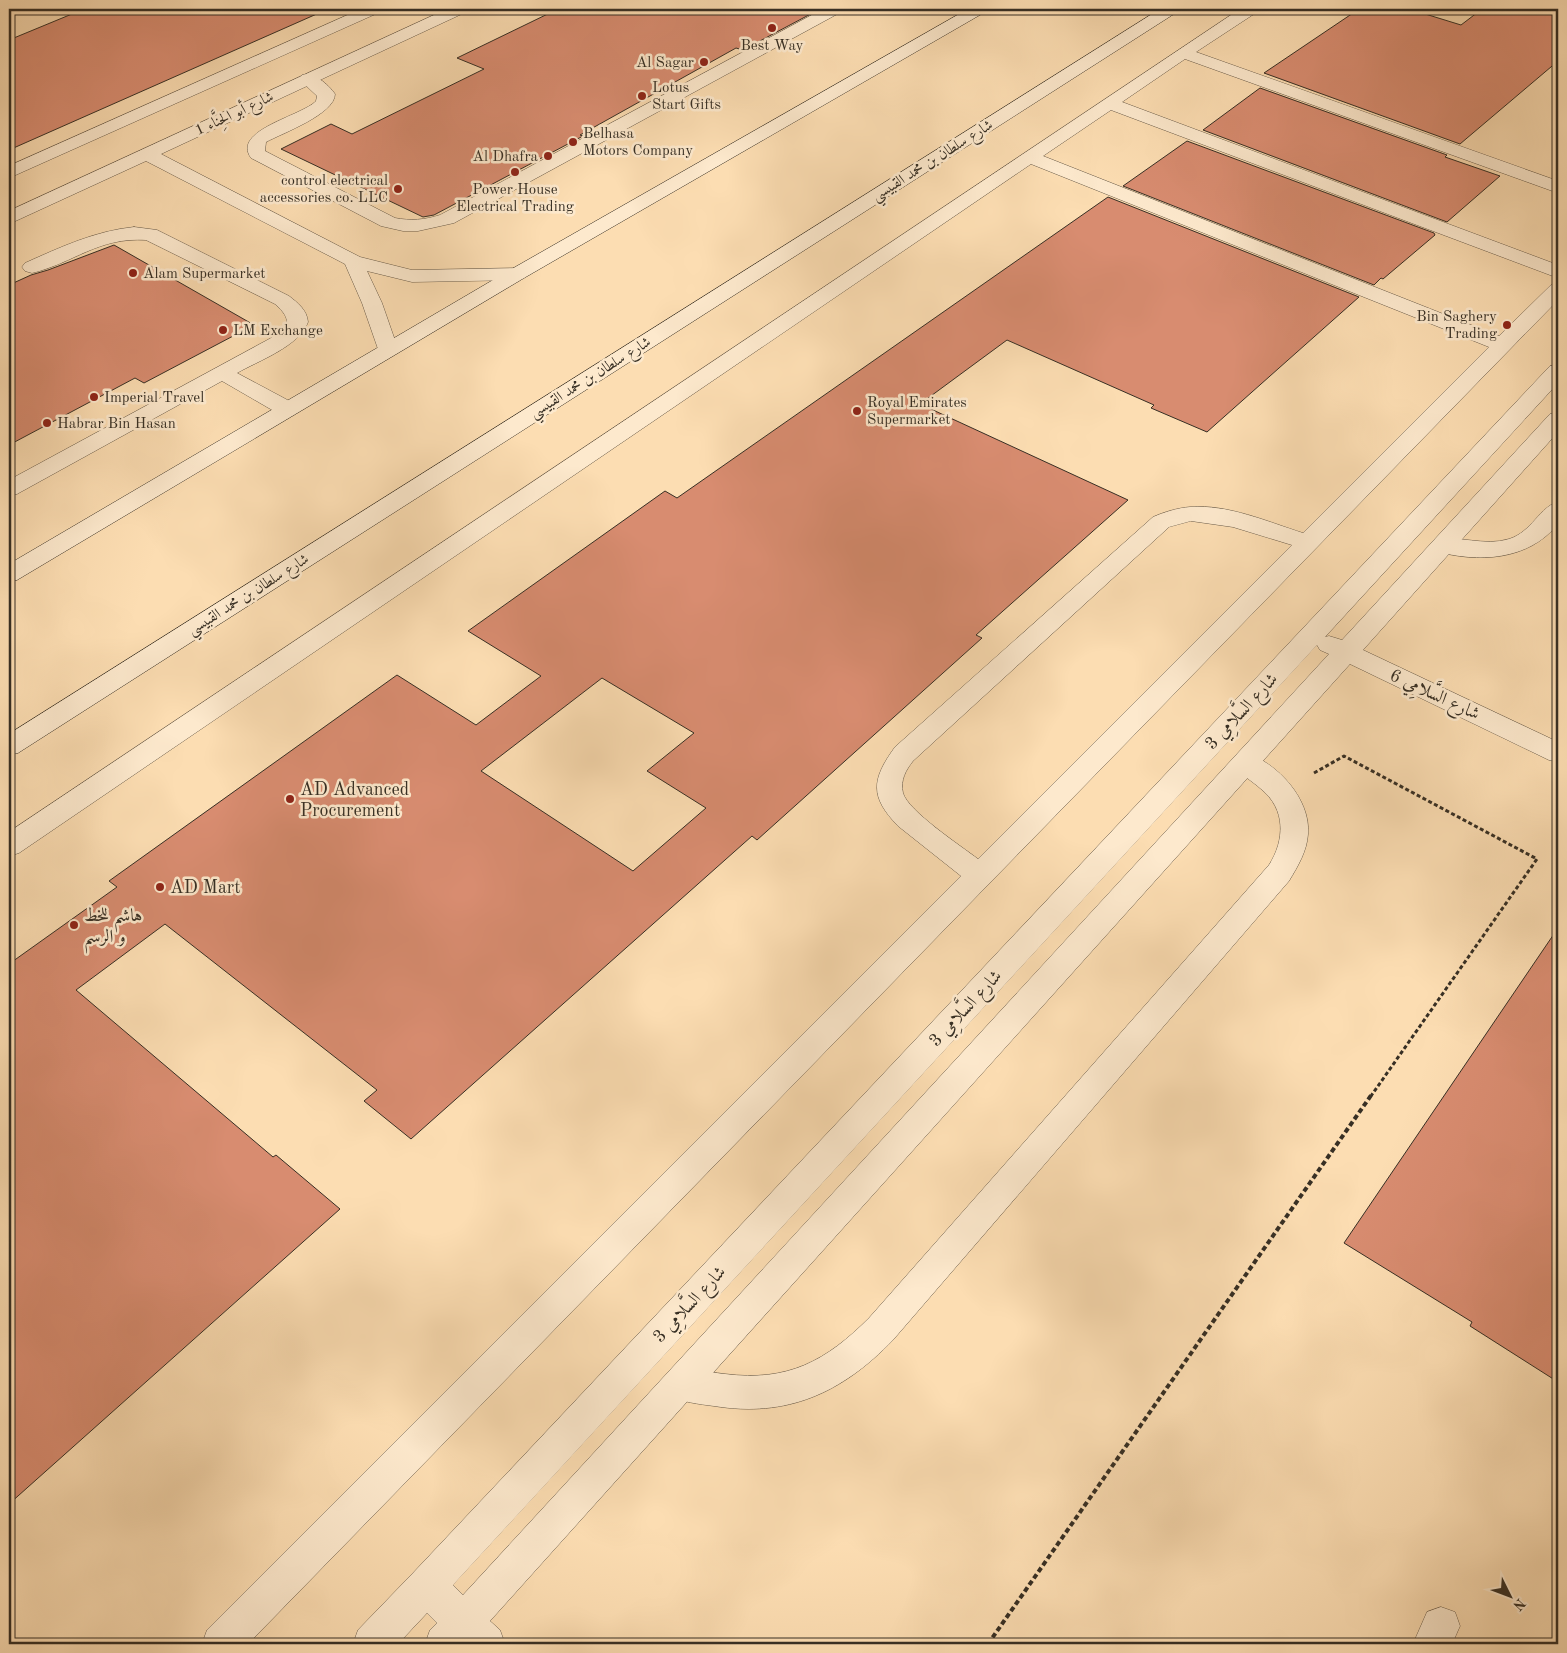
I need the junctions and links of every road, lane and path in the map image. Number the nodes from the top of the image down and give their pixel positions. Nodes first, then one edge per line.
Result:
1 (374, 9) edge
2 (460, 9) edge
3 (835, 9) edge
4 (979, 9) edge
5 (1171, 9) edge
6 (1252, 9) edge
7 (1183, 53) junction
8 (308, 79) junction
9 (1109, 103) junction
10 (146, 154) junction
11 (1030, 157) junction
12 (9, 173) edge
13 (1558, 186) edge
14 (9, 218) edge
15 (353, 261) junction
16 (32, 266) dead end
17 (1558, 272) edge
18 (517, 274) junction
19 (1558, 289) edge
20 (1503, 345) junction
21 (388, 349) junction
22 (1558, 371) edge
23 (222, 373) junction
24 (287, 409) junction
25 (1558, 419) edge
26 (9, 489) edge
27 (1558, 509) edge
28 (1309, 542) junction
29 (1443, 546) junction
30 (9, 574) edge
31 (1312, 635) junction
32 (1346, 652) junction
33 (9, 746) edge
34 (1558, 753) edge
35 (1246, 763) junction
36 (1281, 792) junction
37 (9, 846) edge
38 (980, 875) junction
39 (681, 1384) junction
40 (426, 1586) junction
41 (464, 1637) edge
42 (221, 1644) edge
43 (372, 1644) edge
44 (988, 1644) edge

1 - 12 street
2 - 8 street, شارع أبو الحِنَّاء 1
3 - 8 street
4 - 18 street
5 - 33 street, شارع سلطان بن محمد القبيسي
6 - 7 street
7 - 9 street
7 - 13 street
8 - 10 street, شارع أبو الحِنَّاء 1
9 - 11 street
9 - 17 street
10 - 14 street, شارع أبو الحِنَّاء 1
10 - 15 street
11 - 20 street
11 - 37 street
15 - 18 street
15 - 21 street
16 - 23 street
18 - 21 street
19 - 20 street
20 - 28 street
21 - 24 street
22 - 31 street, شارع السَّلامِي 3
23 - 24 street
23 - 26 street
24 - 30 street
25 - 29 street
27 - 29 street
28 - 38 street
28 - 38 street
29 - 32 street
31 - 32 street, شارع السَّلامِي 6
31 - 40 street, شارع السَّلامِي 3
32 - 34 street, شارع السَّلامِي 6
32 - 35 street
35 - 36 street
35 - 39 street
36 - 39 street
36 - 44 path
38 - 42 street
39 - 41 street
40 - 41 street
40 - 43 street, شارع السَّلامِي 3

